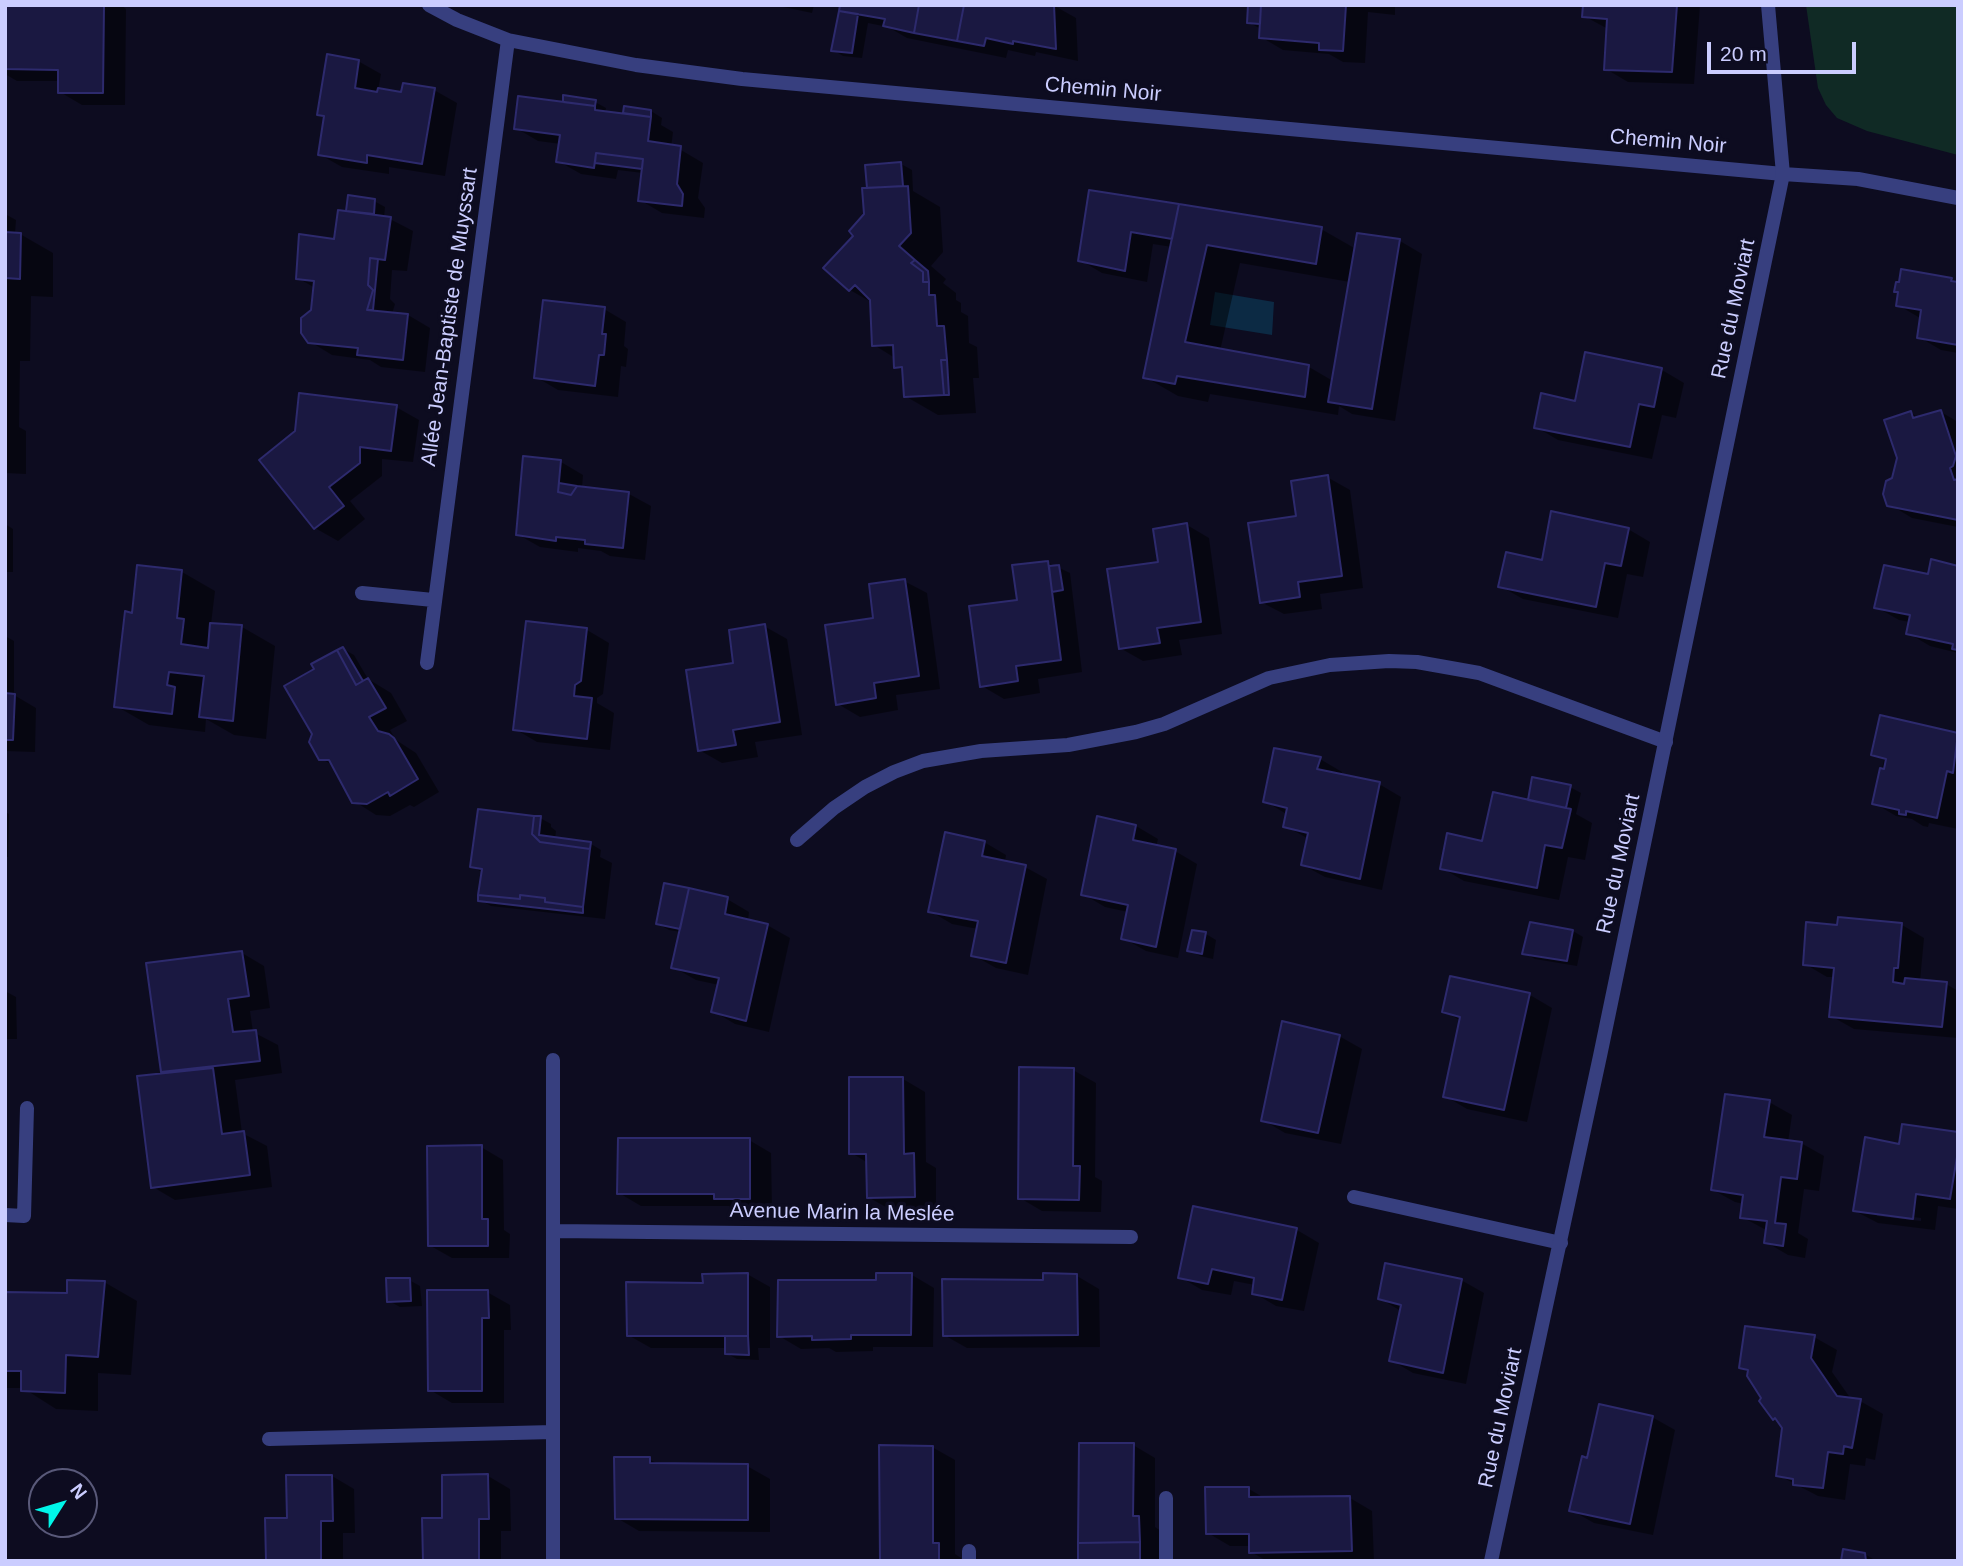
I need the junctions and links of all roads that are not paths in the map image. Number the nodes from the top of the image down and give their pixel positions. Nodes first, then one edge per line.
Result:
1 (429, 5) edge
2 (1768, 5) edge
3 (508, 40) junction
4 (1783, 174) junction
5 (1958, 198) edge
6 (362, 593) dead end
7 (433, 600) junction
8 (427, 663) dead end
9 (1666, 743) junction
10 (797, 840) dead end
11 (553, 1060) dead end
12 (27, 1108) dead end
13 (1354, 1197) dead end
14 (5, 1215) edge
15 (553, 1231) junction
16 (1131, 1237) dead end
17 (1561, 1243) junction
18 (553, 1432) junction
19 (270, 1439) dead end
20 (1166, 1498) dead end
21 (553, 1561) edge
22 (1166, 1561) edge
23 (1491, 1561) edge

1 - 3 street, Chemin Noir
2 - 4 street, Rue du Moviart
3 - 4 street, Chemin Noir
3 - 7 street, Allée Jean-Baptiste de Muyssart
4 - 5 street, Chemin Noir
4 - 9 street, Rue du Moviart
6 - 7 street
7 - 8 street, Allée Jean-Baptiste de Muyssart
9 - 10 street
9 - 17 street, Rue du Moviart
11 - 15 street
12 - 14 street
13 - 17 street
15 - 16 street, Avenue Marin la Meslée
15 - 18 street
17 - 23 street, Rue du Moviart
18 - 19 street
18 - 21 street
20 - 22 street

